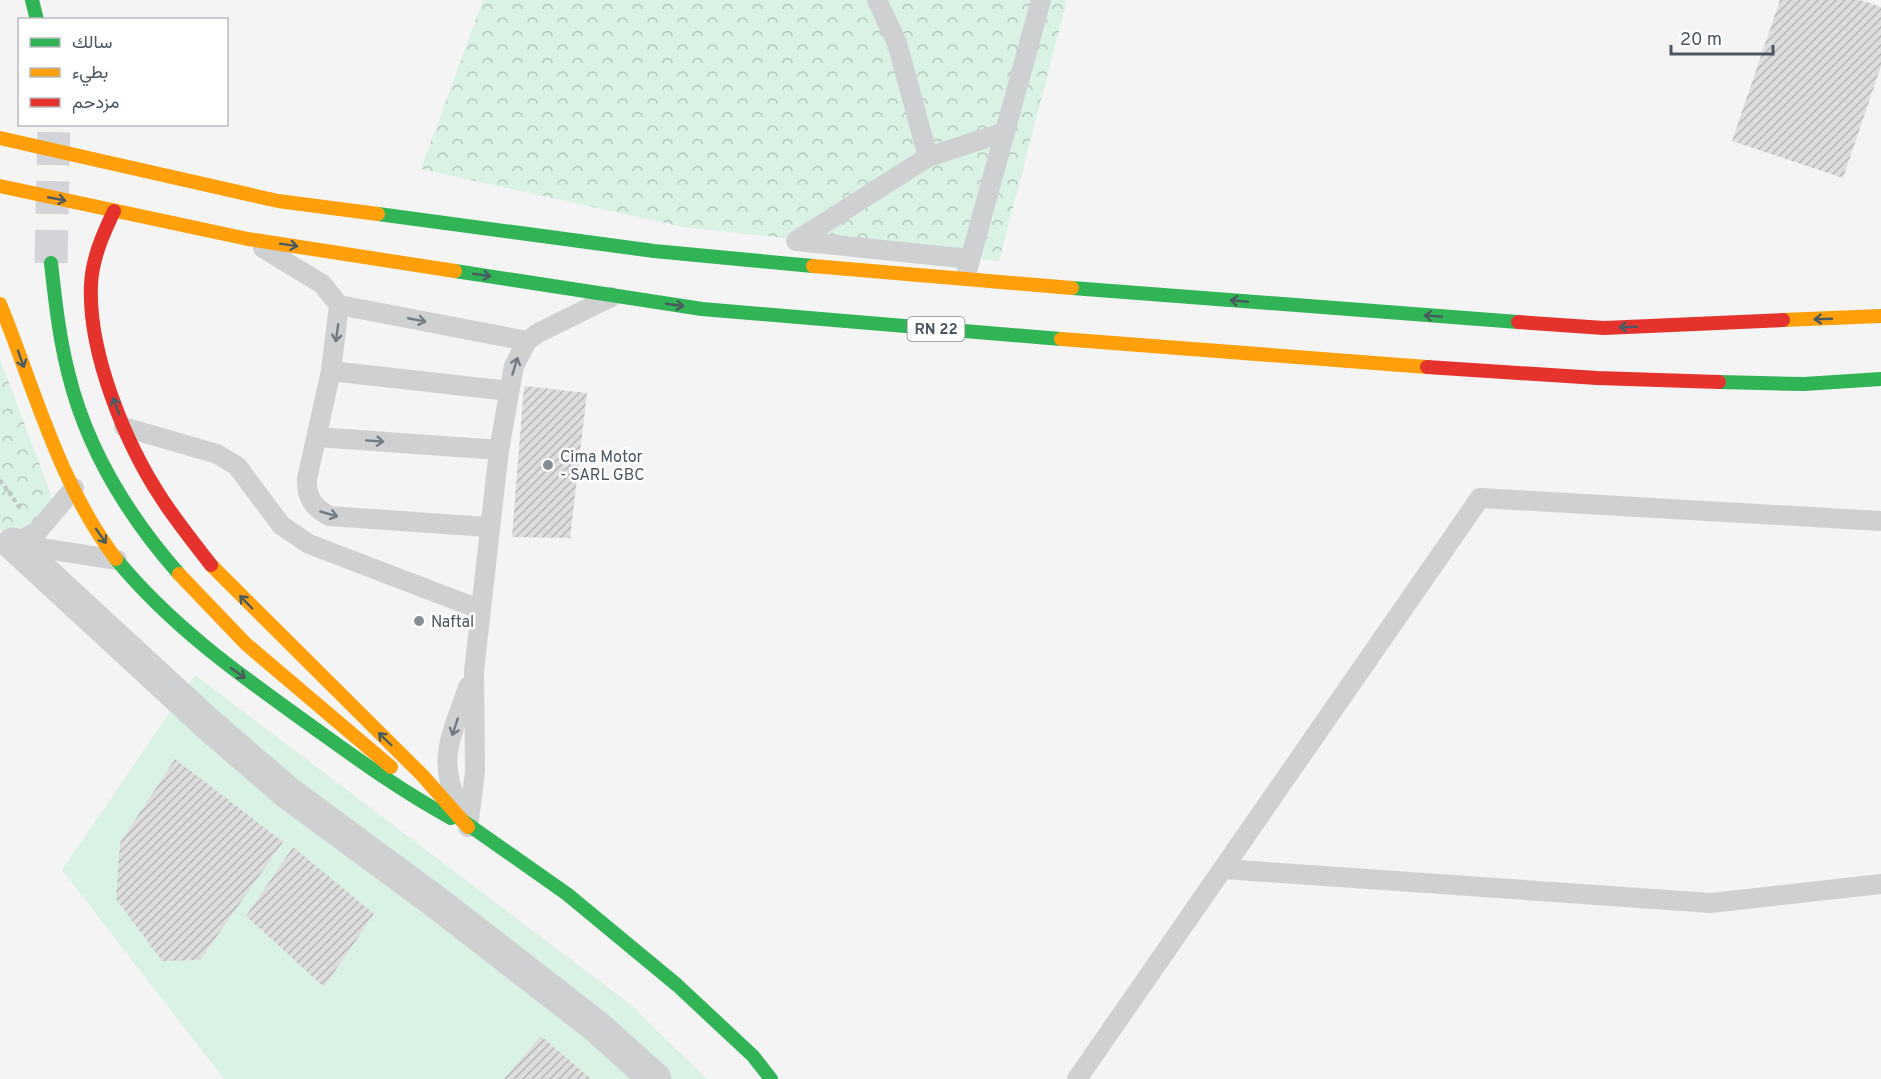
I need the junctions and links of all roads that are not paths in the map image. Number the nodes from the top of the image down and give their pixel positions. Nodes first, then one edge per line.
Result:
1 (32, 0) edge
2 (878, 0) edge
3 (1041, 0) edge
4 (36, 18) edge
5 (1005, 132) junction
6 (0, 138) edge
7 (928, 157) junction
8 (0, 186) edge
9 (114, 211) junction
10 (248, 239) junction
11 (970, 259) junction
12 (51, 263) tunnel mouth
13 (964, 280) junction
14 (613, 296) junction
15 (0, 304) edge
16 (339, 306) junction
17 (1881, 316) edge
18 (528, 341) junction
19 (331, 371) junction
20 (1881, 379) edge
21 (509, 391) junction
22 (124, 427) junction
23 (316, 437) junction
24 (499, 450) junction
25 (74, 488) junction
26 (1881, 520) edge
27 (488, 527) junction
28 (17, 538) edge
29 (117, 560) junction
30 (479, 609) junction
31 (474, 671) junction
32 (447, 753) junction
33 (413, 767) junction
34 (468, 827) junction
35 (1224, 869) junction
36 (1881, 884) edge
37 (655, 1079) edge
38 (771, 1079) edge
39 (1077, 1079) edge

1 - 4 main road
2 - 7 lane
3 - 5 lane
5 - 7 lane
5 - 11 lane
6 - 13 main road
7 - 11 lane
8 -> 9 main road, RN 22
9 - 10 main road, RN 22
22 -> 9 main road
10 -> 14 main road, RN 22
10 - 16 lane
11 - 13 lane
12 - 34 main road
17 -> 13 main road
14 - 18 lane
14 -> 20 main road, RN 22
15 -> 25 main road
16 -> 18 lane
16 -> 19 lane
21 -> 18 lane
19 - 21 lane
19 - 23 lane
21 - 24 lane
22 - 30 lane
33 -> 22 main road
23 -> 24 lane
23 -> 27 lane
24 - 27 lane
25 - 28 lane
25 -> 29 main road
26 - 35 lane
27 - 30 lane
28 - 29 lane
28 - 37 street
29 -> 34 main road
30 - 31 lane
31 -> 32 lane
31 - 34 lane
32 - 33 lane
32 - 34 lane
33 - 34 main road
34 - 38 main road
35 - 36 lane
35 - 39 lane

